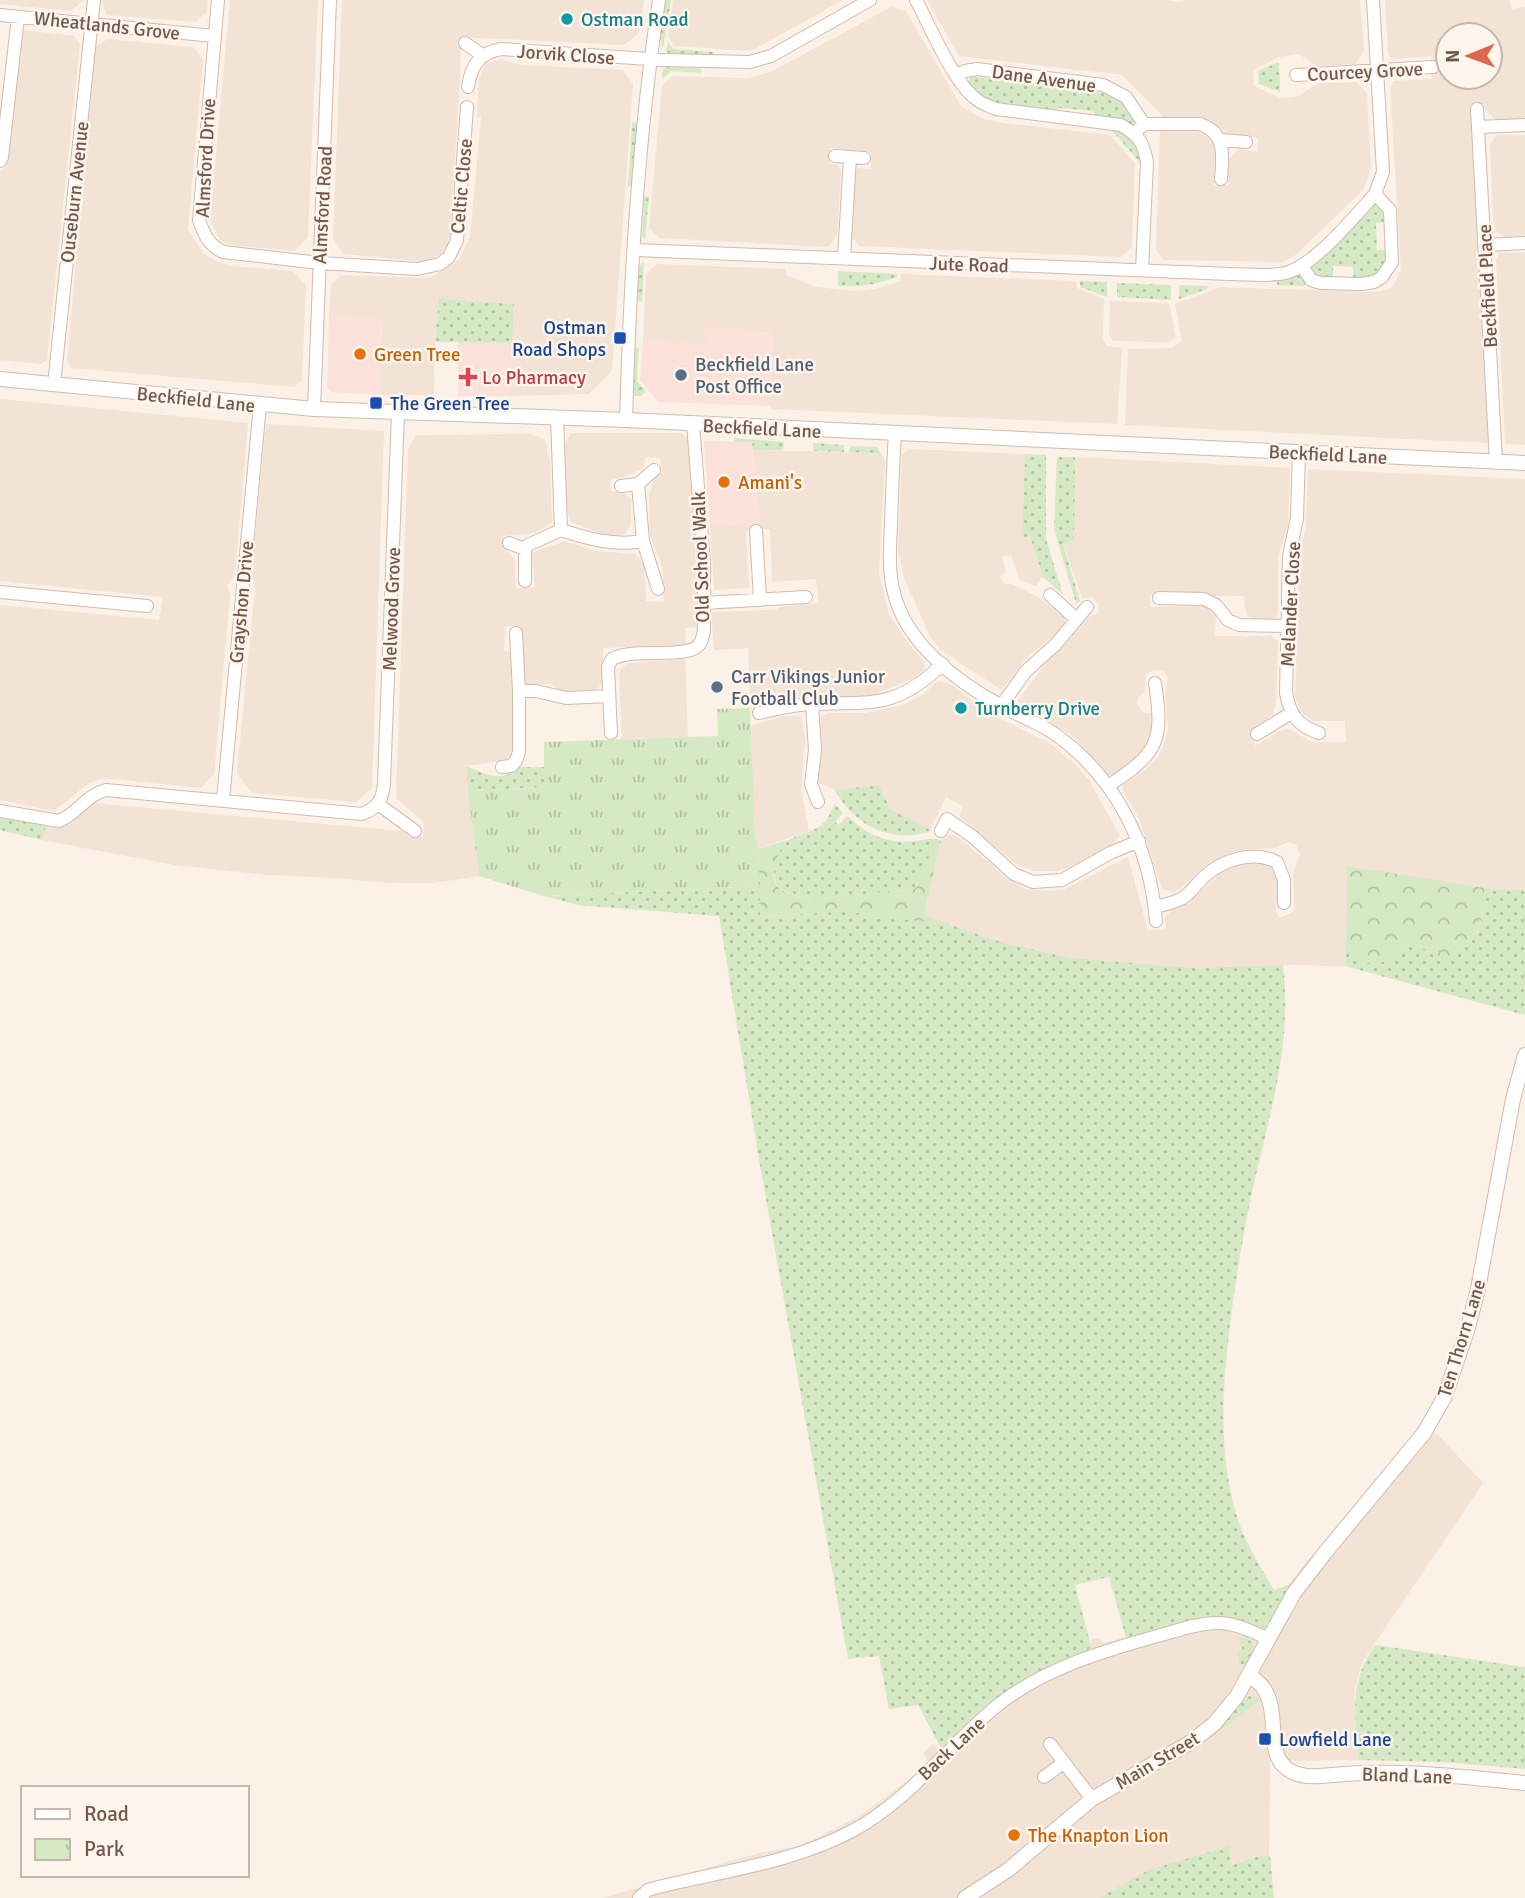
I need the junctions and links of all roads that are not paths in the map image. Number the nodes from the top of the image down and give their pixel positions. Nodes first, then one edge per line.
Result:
1 (94, 0) edge
2 (218, 0) edge
3 (330, 0) edge
4 (659, 0) edge
5 (870, 0) edge
6 (916, 0) edge
7 (1373, 0) edge
8 (0, 15) edge
9 (18, 16) junction
10 (91, 23) junction
11 (214, 36) junction
12 (465, 43) dead end
13 (482, 55) junction
14 (650, 59) junction
15 (1433, 67) dead end
16 (1377, 71) junction
17 (956, 75) junction
18 (1296, 75) dead end
19 (468, 87) dead end
20 (467, 107) dead end
21 (1477, 109) dead end
22 (1525, 125) edge
23 (1478, 127) junction
24 (1139, 129) junction
25 (1221, 140) junction
26 (1246, 142) dead end
27 (835, 156) dead end
28 (850, 157) junction
29 (864, 158) dead end
30 (0, 161) edge
31 (1221, 179) dead end
32 (1375, 194) junction
33 (1525, 243) edge
34 (1485, 245) junction
35 (635, 250) junction
36 (844, 258) junction
37 (320, 263) junction
38 (1302, 266) junction
39 (1142, 270) junction
40 (0, 379) edge
41 (54, 385) junction
42 (260, 405) junction
43 (314, 409) junction
44 (398, 413) junction
45 (557, 417) junction
46 (626, 420) junction
47 (693, 424) junction
48 (895, 434) junction
49 (1299, 453) junction
50 (1496, 462) junction
51 (1525, 463) edge
52 (654, 470) dead end
53 (638, 484) junction
54 (621, 486) dead end
55 (561, 530) junction
56 (756, 531) dead end
57 (643, 541) junction
58 (509, 544) dead end
59 (525, 549) junction
60 (526, 581) dead end
61 (657, 589) dead end
62 (0, 592) edge
63 (1050, 595) dead end
64 (806, 597) dead end
65 (1159, 598) dead end
66 (760, 600) junction
67 (704, 603) junction
68 (147, 606) dead end
69 (1087, 607) dead end
70 (1076, 618) junction
71 (1287, 626) junction
72 (516, 633) dead end
73 (943, 664) junction
74 (1155, 683) dead end
75 (519, 691) junction
76 (609, 696) junction
77 (812, 704) junction
78 (1001, 706) junction
79 (759, 713) dead end
80 (1291, 713) junction
81 (611, 733) dead end
82 (1319, 733) dead end
83 (1257, 734) dead end
84 (502, 767) dead end
85 (1108, 786) junction
86 (223, 800) junction
87 (818, 802) dead end
88 (378, 804) junction
89 (0, 811) edge
90 (947, 820) dead end
91 (415, 831) dead end
92 (1139, 841) junction
93 (1284, 904) dead end
94 (1154, 907) junction
95 (1156, 921) dead end
96 (1525, 1055) edge
97 (1304, 1579) joint
98 (1269, 1639) junction
99 (1249, 1675) junction
100 (1050, 1744) dead end
101 (1063, 1763) junction
102 (1044, 1777) dead end
103 (1525, 1783) edge
104 (1092, 1799) junction
105 (639, 1898) edge
106 (965, 1898) edge

1 - 10 street, Ouseburn Avenue
2 - 11 street, Almsford Drive
3 - 37 street, Almsford Road
4 - 14 street
5 - 14 street, Jorvik Close
6 - 17 street, Dane Avenue
7 - 16 street
8 - 9 street, Wheatlands Grove
9 - 10 street, Wheatlands Grove
9 - 30 street
10 - 11 street, Wheatlands Grove
10 - 41 street, Ouseburn Avenue
11 - 37 street, Almsford Drive
12 - 13 street
13 - 14 street, Jorvik Close
13 - 19 street
14 - 35 street
15 - 16 street, Courcey Grove
16 - 18 street, Courcey Grove
16 - 32 street
17 - 24 street, Dane Avenue
17 - 24 street, Dane Avenue
20 - 37 street, Celtic Close
21 - 23 street, Beckfield Place
22 - 23 street
23 - 34 street, Beckfield Place
24 - 25 street
24 - 39 street, Dane Avenue
25 - 26 street
25 - 31 street
27 - 28 street
28 - 29 street
28 - 36 street
32 - 38 street, Jute Road
32 - 38 street
33 - 34 street
34 - 50 street, Beckfield Place
35 - 36 street, Jute Road
35 - 46 street
36 - 39 street, Jute Road
37 - 43 street, Almsford Road
38 - 39 street, Jute Road
40 - 41 street, Beckfield Lane
41 - 42 street, Beckfield Lane
42 - 43 street, Beckfield Lane
42 - 86 street, Grayshon Drive
43 - 44 street, Beckfield Lane
44 - 45 street, Beckfield Lane
44 - 88 street, Melwood Grove
45 - 46 street, Beckfield Lane
45 - 55 street
46 - 47 street, Beckfield Lane
47 - 48 street, Beckfield Lane
47 - 67 street, Old School Walk
48 - 49 street, Beckfield Lane
48 - 73 street
49 - 50 street, Beckfield Lane
49 - 71 street, Melander Close
50 - 51 street, Beckfield Lane
52 - 53 street
53 - 54 street
53 - 57 street
55 - 57 street
55 - 59 street
56 - 66 street
57 - 61 street
58 - 59 street
59 - 60 street
62 - 68 street
63 - 70 street
64 - 66 street
65 - 71 street
66 - 67 street
67 - 76 street, Old School Walk
69 - 70 street
70 - 78 street
71 - 80 street, Melander Close
72 - 75 street
73 - 77 street
73 - 78 street
74 - 85 street
75 - 76 street
75 - 84 street
76 - 81 street, Old School Walk
77 - 79 street
77 - 87 street
78 - 85 street
80 - 82 street
80 - 83 street
85 - 92 street
86 - 88 street
86 - 89 street
88 - 91 street
90 - 92 street
92 - 94 street
93 - 94 street
94 - 95 street
96 - 97 street, Ten Thorn Lane
97 - 98 street, Main Street
98 - 99 street, Main Street
98 - 105 street, Back Lane
99 - 103 street, Bland Lane
99 - 104 street, Main Street
100 - 101 street
101 - 102 street
101 - 104 street
104 - 106 street, Main Street

